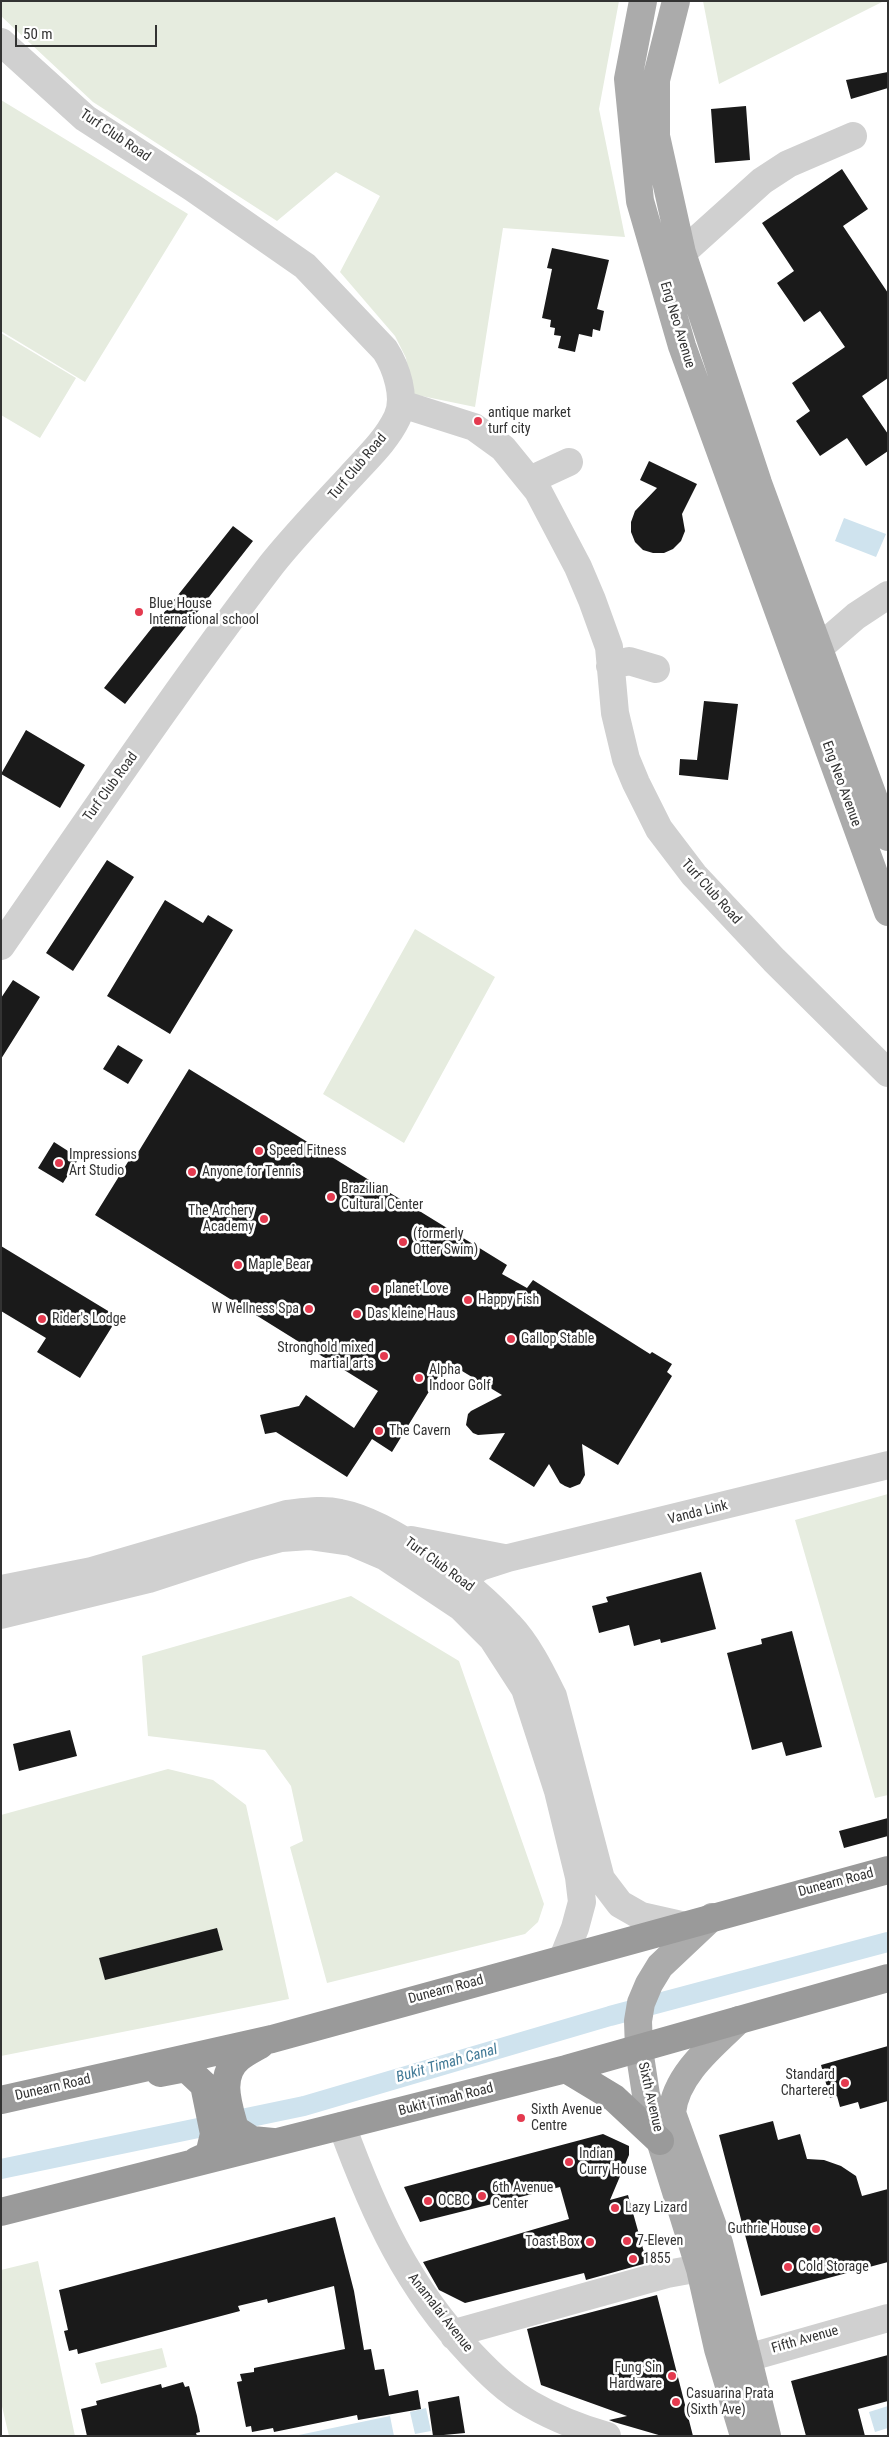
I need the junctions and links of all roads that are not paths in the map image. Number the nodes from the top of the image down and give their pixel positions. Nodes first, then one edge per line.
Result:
1 (643, 1) edge
2 (676, 1) edge
3 (1, 42) edge
4 (852, 136) dead end
5 (682, 253) junction
6 (408, 406) dead end
7 (569, 462) dead end
8 (530, 480) junction
9 (888, 595) edge
10 (816, 639) junction
11 (790, 647) junction
12 (610, 666) junction
13 (656, 668) dead end
14 (888, 837) edge
15 (886, 899) edge
16 (1, 946) edge
17 (888, 1073) edge
18 (888, 1465) edge
19 (400, 1537) junction
20 (508, 1558) junction
21 (450, 1586) junction
22 (1, 1589) edge
23 (1, 1615) edge
24 (888, 1870) edge
25 (712, 1917) junction
26 (681, 1925) junction
27 (563, 1958) junction
28 (888, 1978) edge
29 (739, 2020) junction
30 (272, 2039) junction
31 (639, 2049) junction
32 (566, 2069) junction
33 (216, 2096) junction
34 (1, 2102) edge
35 (342, 2126) junction
36 (225, 2132) junction
37 (660, 2141) junction
38 (274, 2142) junction
39 (196, 2161) junction
40 (1, 2212) edge
41 (712, 2266) junction
42 (888, 2302) edge
43 (888, 2318) edge
44 (822, 2320) dead end
45 (454, 2336) junction
46 (747, 2349) junction
47 (720, 2357) junction
48 (607, 2436) edge
49 (744, 2436) edge
50 (767, 2436) edge

1 - 11 main road, Eng Neo Avenue
2 - 5 main road, Eng Neo Avenue
3 - 16 street, Turf Club Road
4 - 5 street
5 - 10 main road, Eng Neo Avenue
6 - 8 street, Turf Club Road
7 - 8 street
8 - 12 street, Turf Club Road
9 - 10 street
10 - 11 street
10 - 14 main road, Eng Neo Avenue
11 - 15 main road, Eng Neo Avenue
12 - 13 street
12 - 17 street, Turf Club Road
18 - 20 street, Vanda Link
19 - 20 street, Vanda Link
19 - 21 street, Turf Club Road
19 - 22 street, Turf Club Road
20 - 21 street, Vanda Link
21 - 23 street, Turf Club Road
21 - 26 street, Turf Club Road
21 - 27 street, Turf Club Road
24 - 25 highway, Dunearn Road
25 - 26 highway, Dunearn Road
25 - 31 main road, Sixth Avenue
26 - 27 highway, Dunearn Road
27 - 30 highway, Dunearn Road
28 - 29 highway, Bukit Timah Road
29 - 31 highway, Bukit Timah Road
29 - 41 main road, Sixth Avenue
30 - 33 highway
30 - 34 highway, Dunearn Road
31 - 32 highway, Bukit Timah Road
31 - 37 main road, Sixth Avenue
32 - 35 highway, Bukit Timah Road
32 - 37 highway
33 - 34 highway
33 - 36 highway
35 - 38 highway, Bukit Timah Road
35 - 45 street, Anamalai Avenue
36 - 38 highway
36 - 39 highway
37 - 41 main road, Sixth Avenue
38 - 39 highway, Bukit Timah Road
39 - 40 highway, Bukit Timah Road
41 - 45 street
41 - 46 main road, Sixth Avenue
41 - 47 main road, Sixth Avenue
42 - 44 street, Fifth Avenue
43 - 46 street, Fifth Avenue
45 - 48 street, Anamalai Avenue
46 - 47 street, Fifth Avenue
46 - 50 main road, Sixth Avenue
47 - 49 main road, Sixth Avenue

